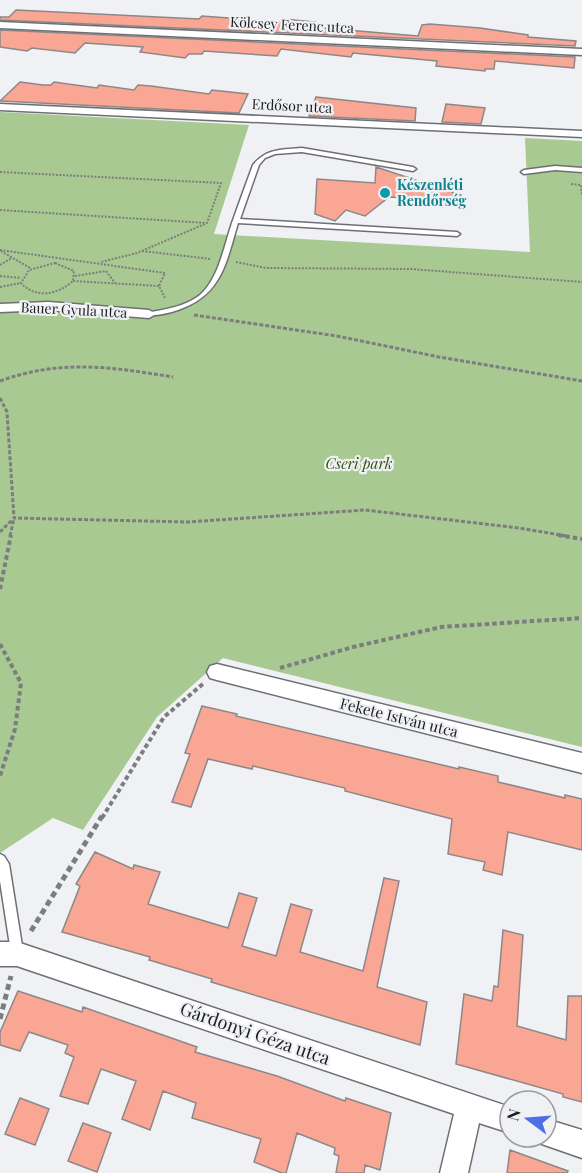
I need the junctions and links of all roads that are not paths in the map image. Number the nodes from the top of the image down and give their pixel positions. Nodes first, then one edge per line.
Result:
1 (0, 25) edge
2 (582, 52) edge
3 (0, 107) edge
4 (582, 134) edge
5 (413, 169) dead end
6 (582, 170) edge
7 (524, 172) dead end
8 (236, 221) junction
9 (457, 234) dead end
10 (0, 308) edge
11 (149, 314) joint
12 (217, 672) road end
13 (582, 763) edge
14 (0, 860) edge
15 (8, 954) edge
16 (469, 1106) junction
17 (498, 1116) edge
18 (558, 1136) edge
19 (582, 1144) edge
20 (454, 1173) edge

1 - 2 street, Kölcsey Ferenc utca
3 - 4 street, Erdősor utca
5 - 8 lane
6 - 7 lane
8 - 9 lane
8 - 11 lane
10 - 11 street, Bauer Gyula utca
12 - 13 street, Fekete István utca
14 - 15 lane
15 - 16 street, Gárdonyi Géza utca
16 - 17 street, Gárdonyi Géza utca
16 - 20 street
18 - 19 street

